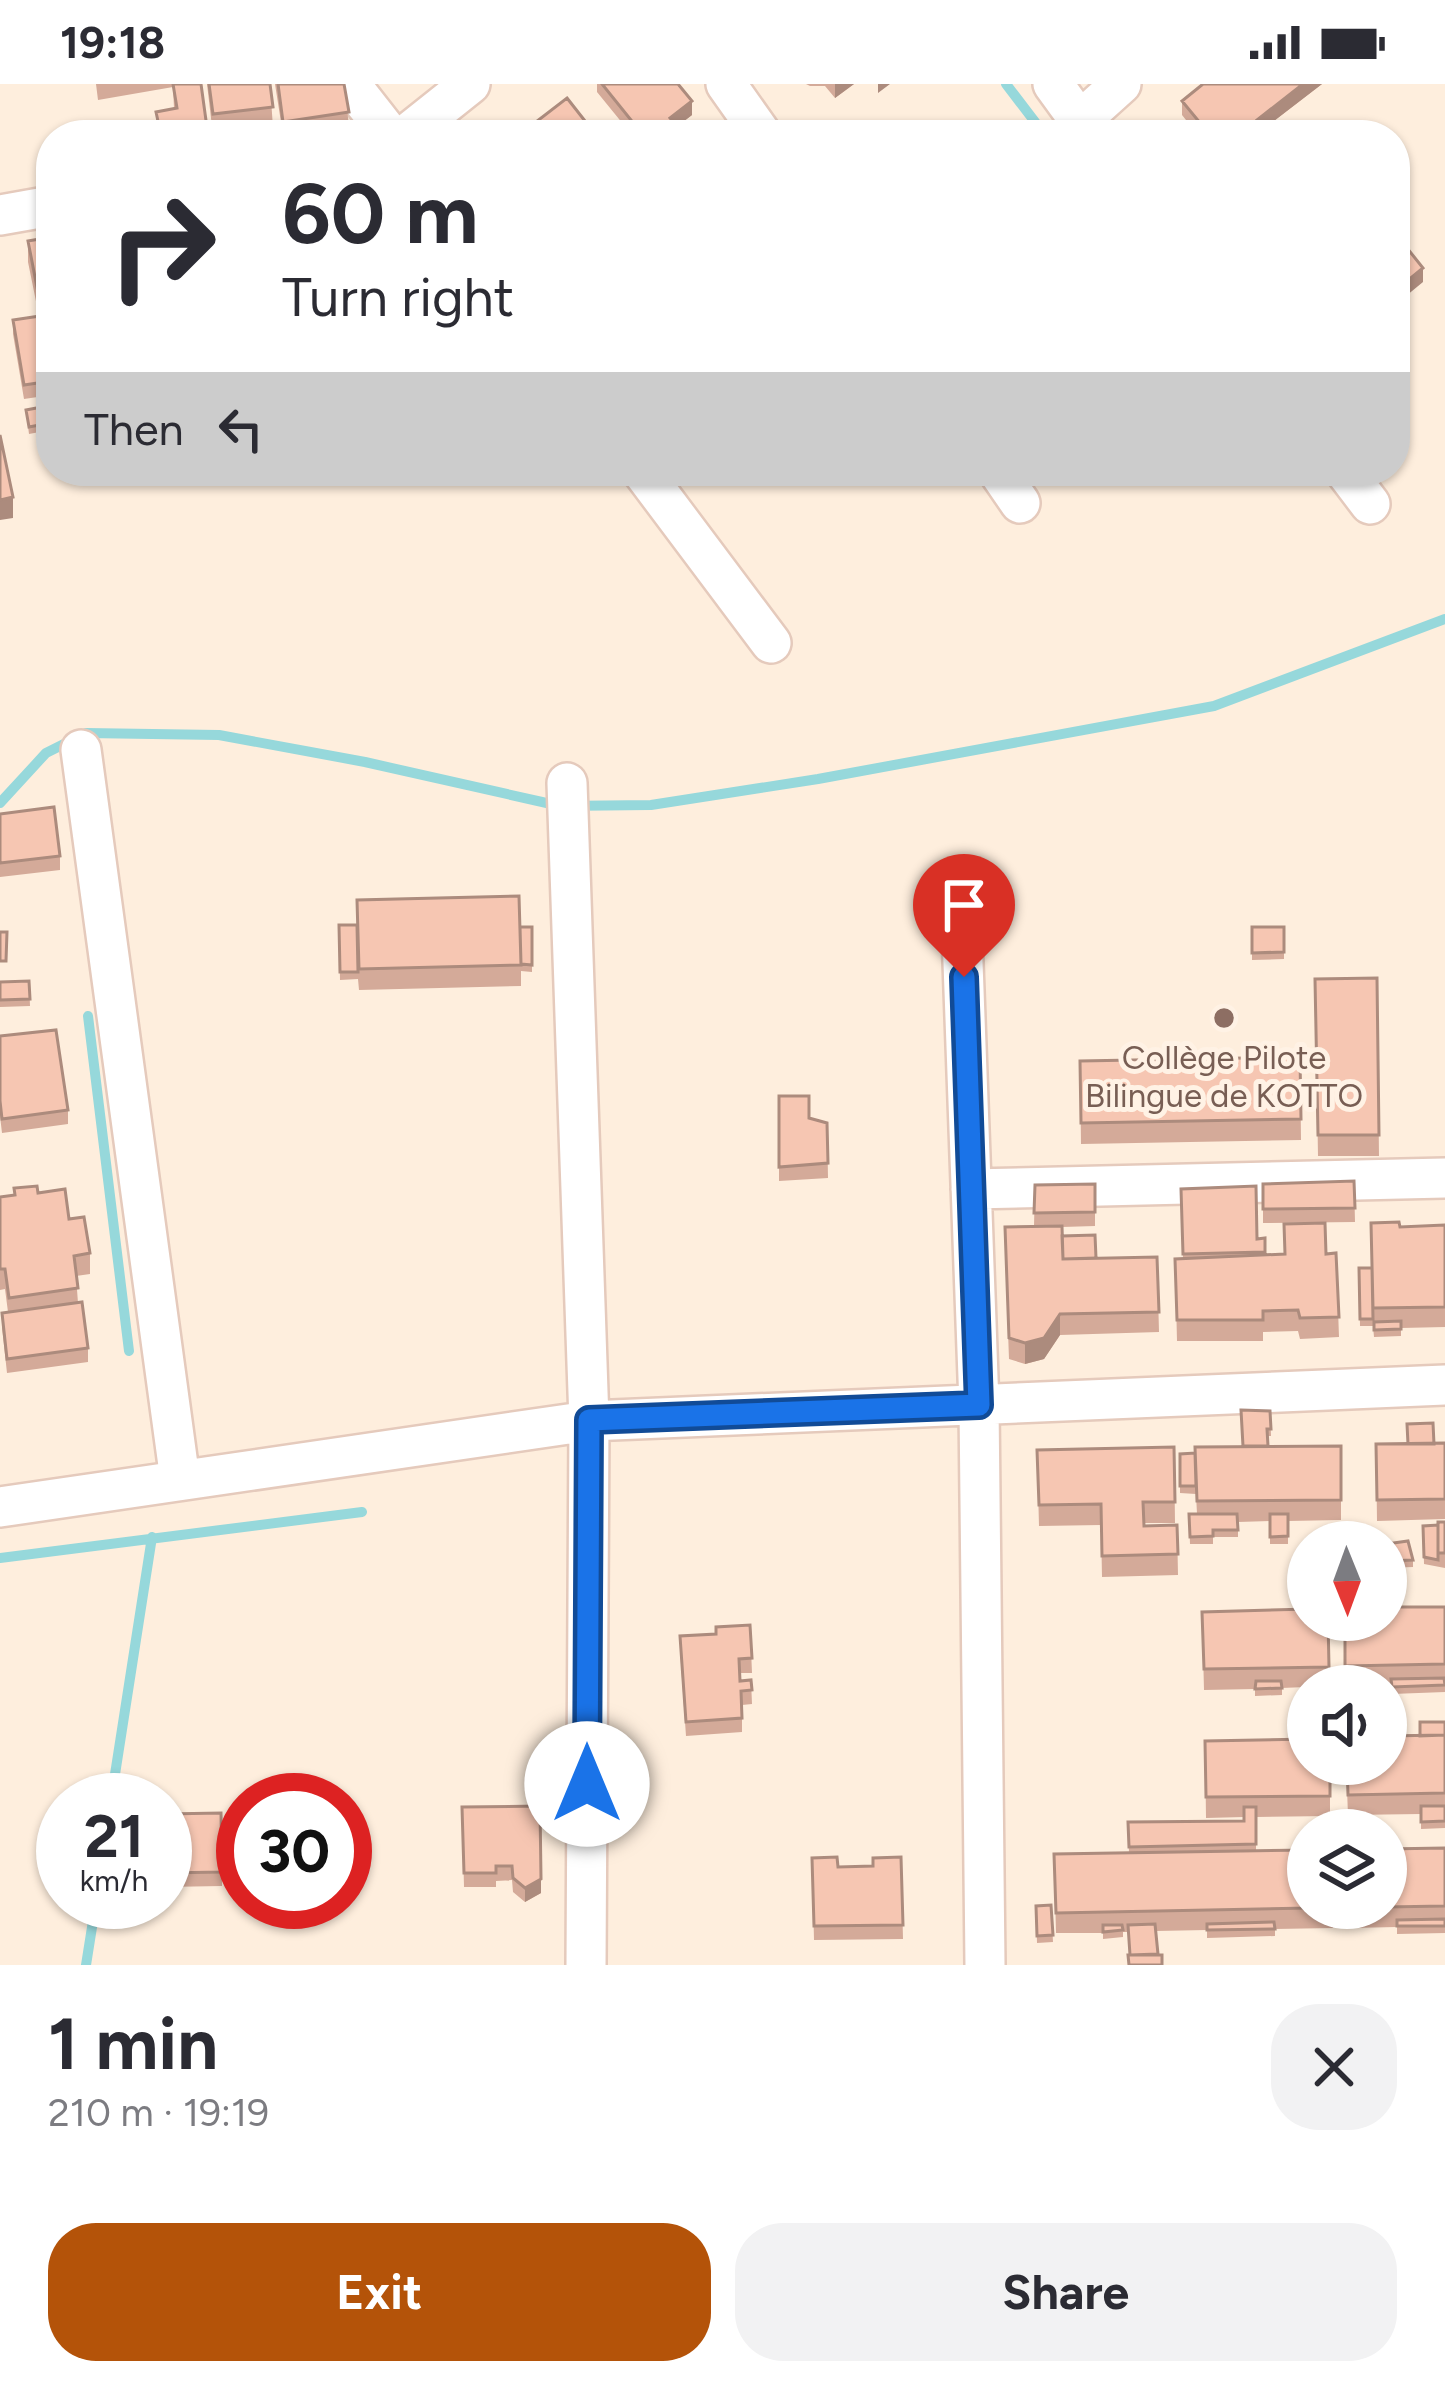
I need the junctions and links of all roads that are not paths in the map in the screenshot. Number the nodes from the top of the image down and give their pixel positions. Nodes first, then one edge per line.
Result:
1 (350, 84) edge
2 (470, 84) edge
3 (726, 84) edge
4 (1053, 84) edge
5 (1121, 84) edge
6 (378, 120) edge
7 (425, 120) edge
8 (751, 120) edge
9 (1079, 120) edge
10 (1092, 120) edge
11 (36, 209) edge
12 (0, 215) edge
13 (653, 486) edge
14 (1356, 486) edge
15 (1370, 504) dead end
16 (771, 643) dead end
17 (81, 750) dead end
18 (567, 783) dead end
19 (962, 934) dead end
20 (1445, 1178) edge
21 (971, 1190) junction
22 (1445, 1385) edge
23 (979, 1405) junction
24 (589, 1420) junction
25 (180, 1480) junction
26 (0, 1507) edge
27 (586, 1965) edge
28 (986, 1965) edge

1 - 6 street
2 - 7 street
3 - 8 street
4 - 9 street
5 - 10 street
11 - 12 street
13 - 16 street
14 - 15 street
17 - 25 street
18 - 24 street
19 - 21 street
20 - 21 street
21 - 23 street
22 - 23 street
23 - 24 street
23 - 28 street
24 - 25 street
24 - 27 street
25 - 26 street

